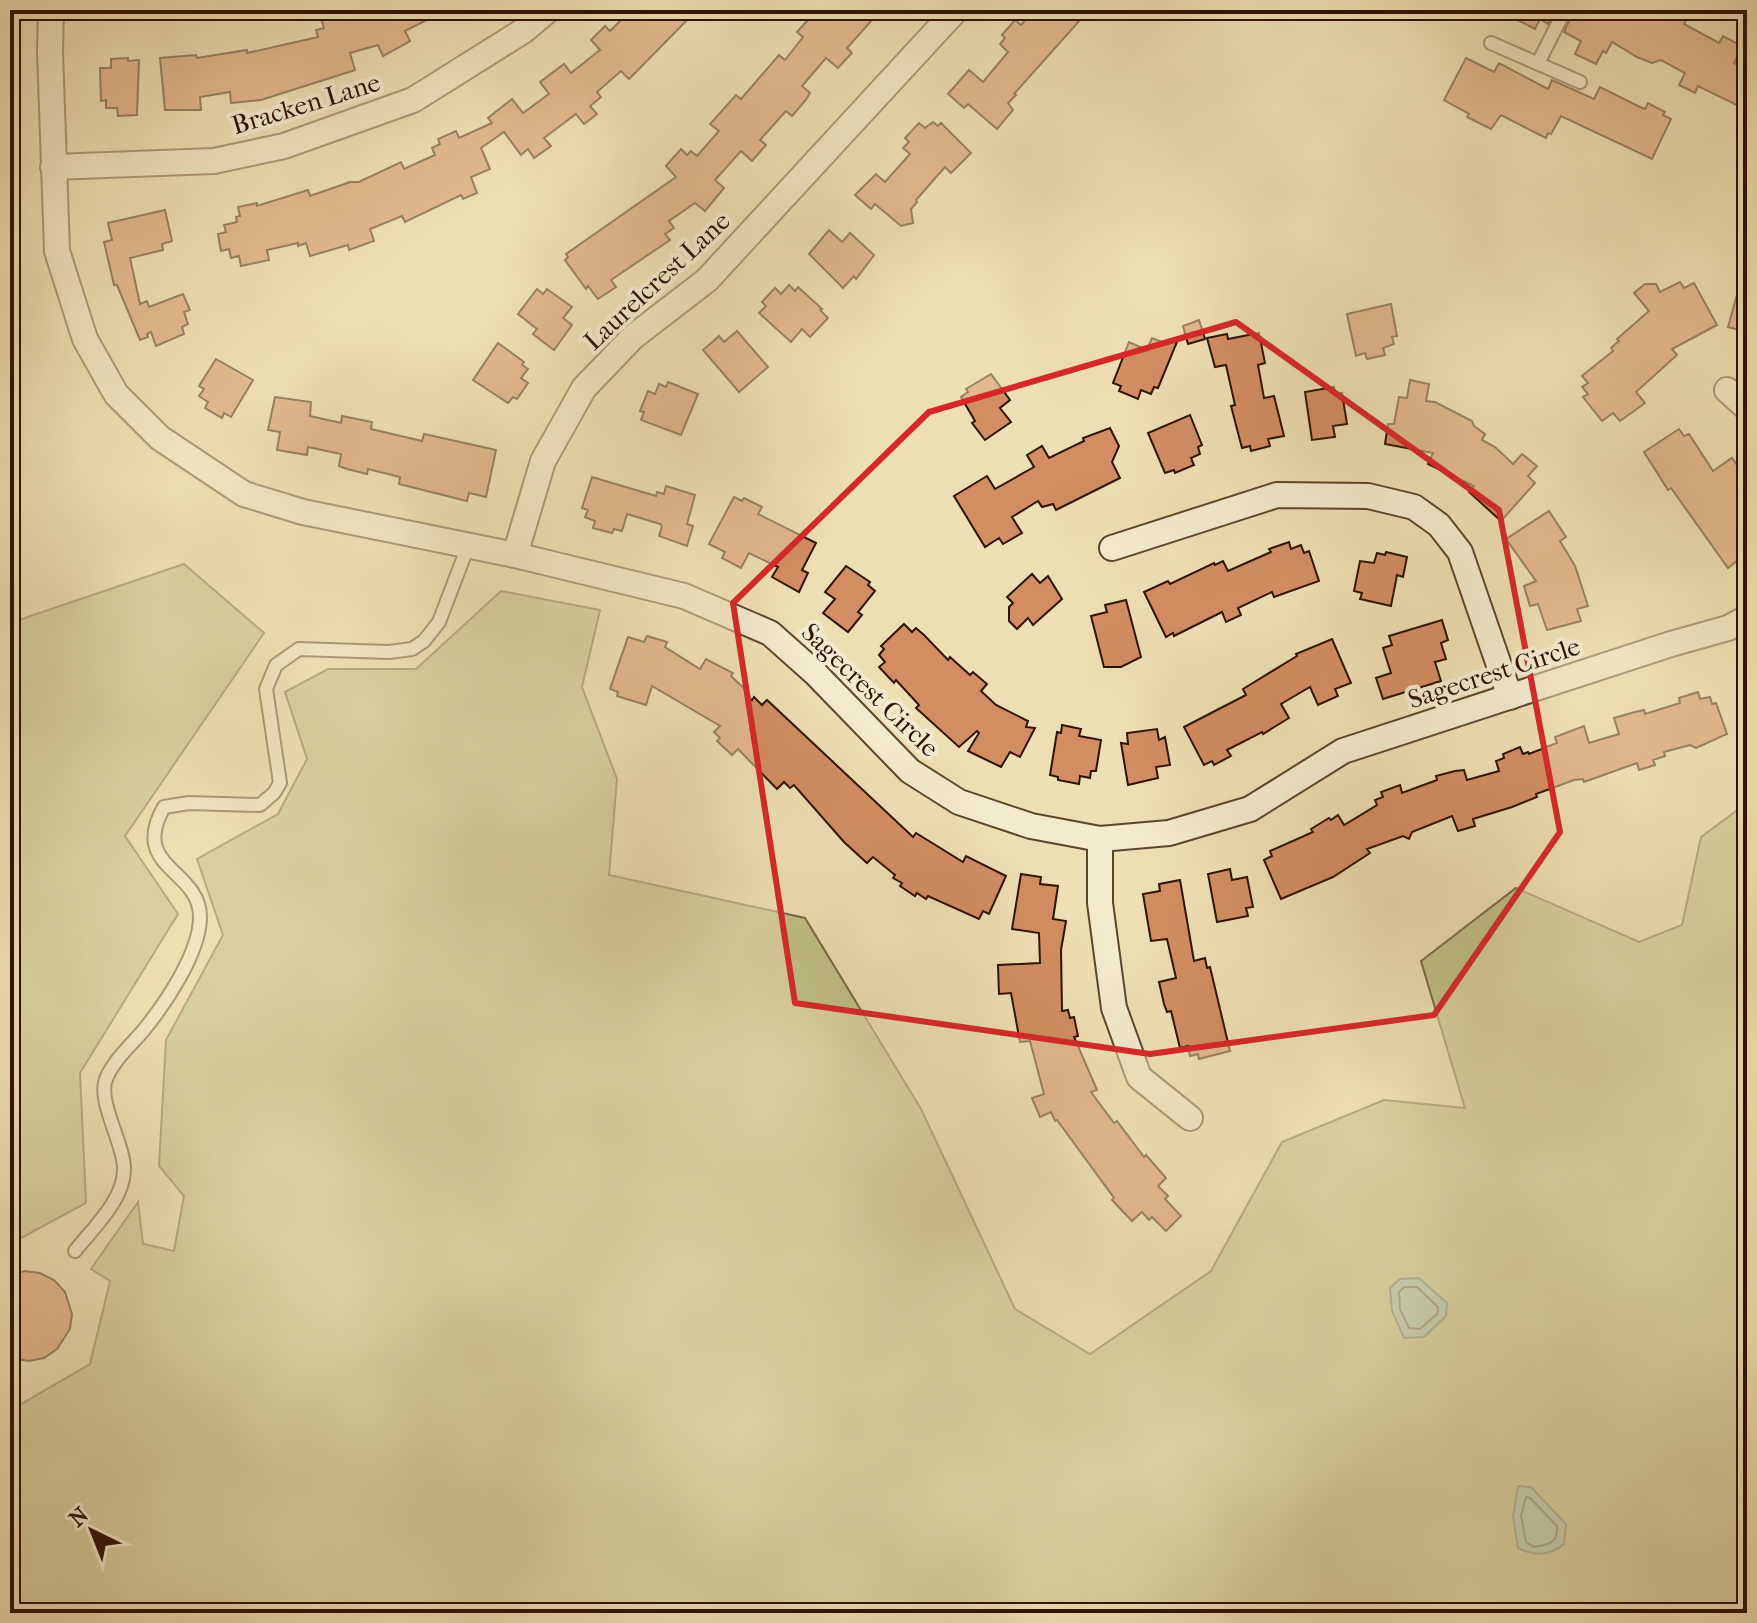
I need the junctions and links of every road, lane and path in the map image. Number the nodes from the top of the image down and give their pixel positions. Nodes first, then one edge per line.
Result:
1 (51, 10) edge
2 (548, 10) edge
3 (956, 10) edge
4 (1565, 10) edge
5 (1491, 43) dead end
6 (1538, 63) junction
7 (1580, 82) dead end
8 (53, 167) junction
9 (1727, 390) dead end
10 (1747, 408) edge
11 (468, 546) junction
12 (1112, 548) dead end
13 (515, 555) junction
14 (1747, 618) edge
15 (1510, 697) junction
16 (1100, 839) junction
17 (1190, 1118) dead end
18 (75, 1251) dead end

1 - 8 street, Sagecrest Circle
2 - 8 street, Bracken Lane
3 - 13 street, Laurelcrest Lane
4 - 6 lane
5 - 6 lane
6 - 7 lane
8 - 11 street, Sagecrest Circle
9 - 10 street
11 - 13 street, Sagecrest Circle
11 - 18 lane
12 - 15 street
13 - 16 street, Sagecrest Circle
14 - 15 street, Sagecrest Circle
15 - 16 street, Sagecrest Circle
16 - 17 street

